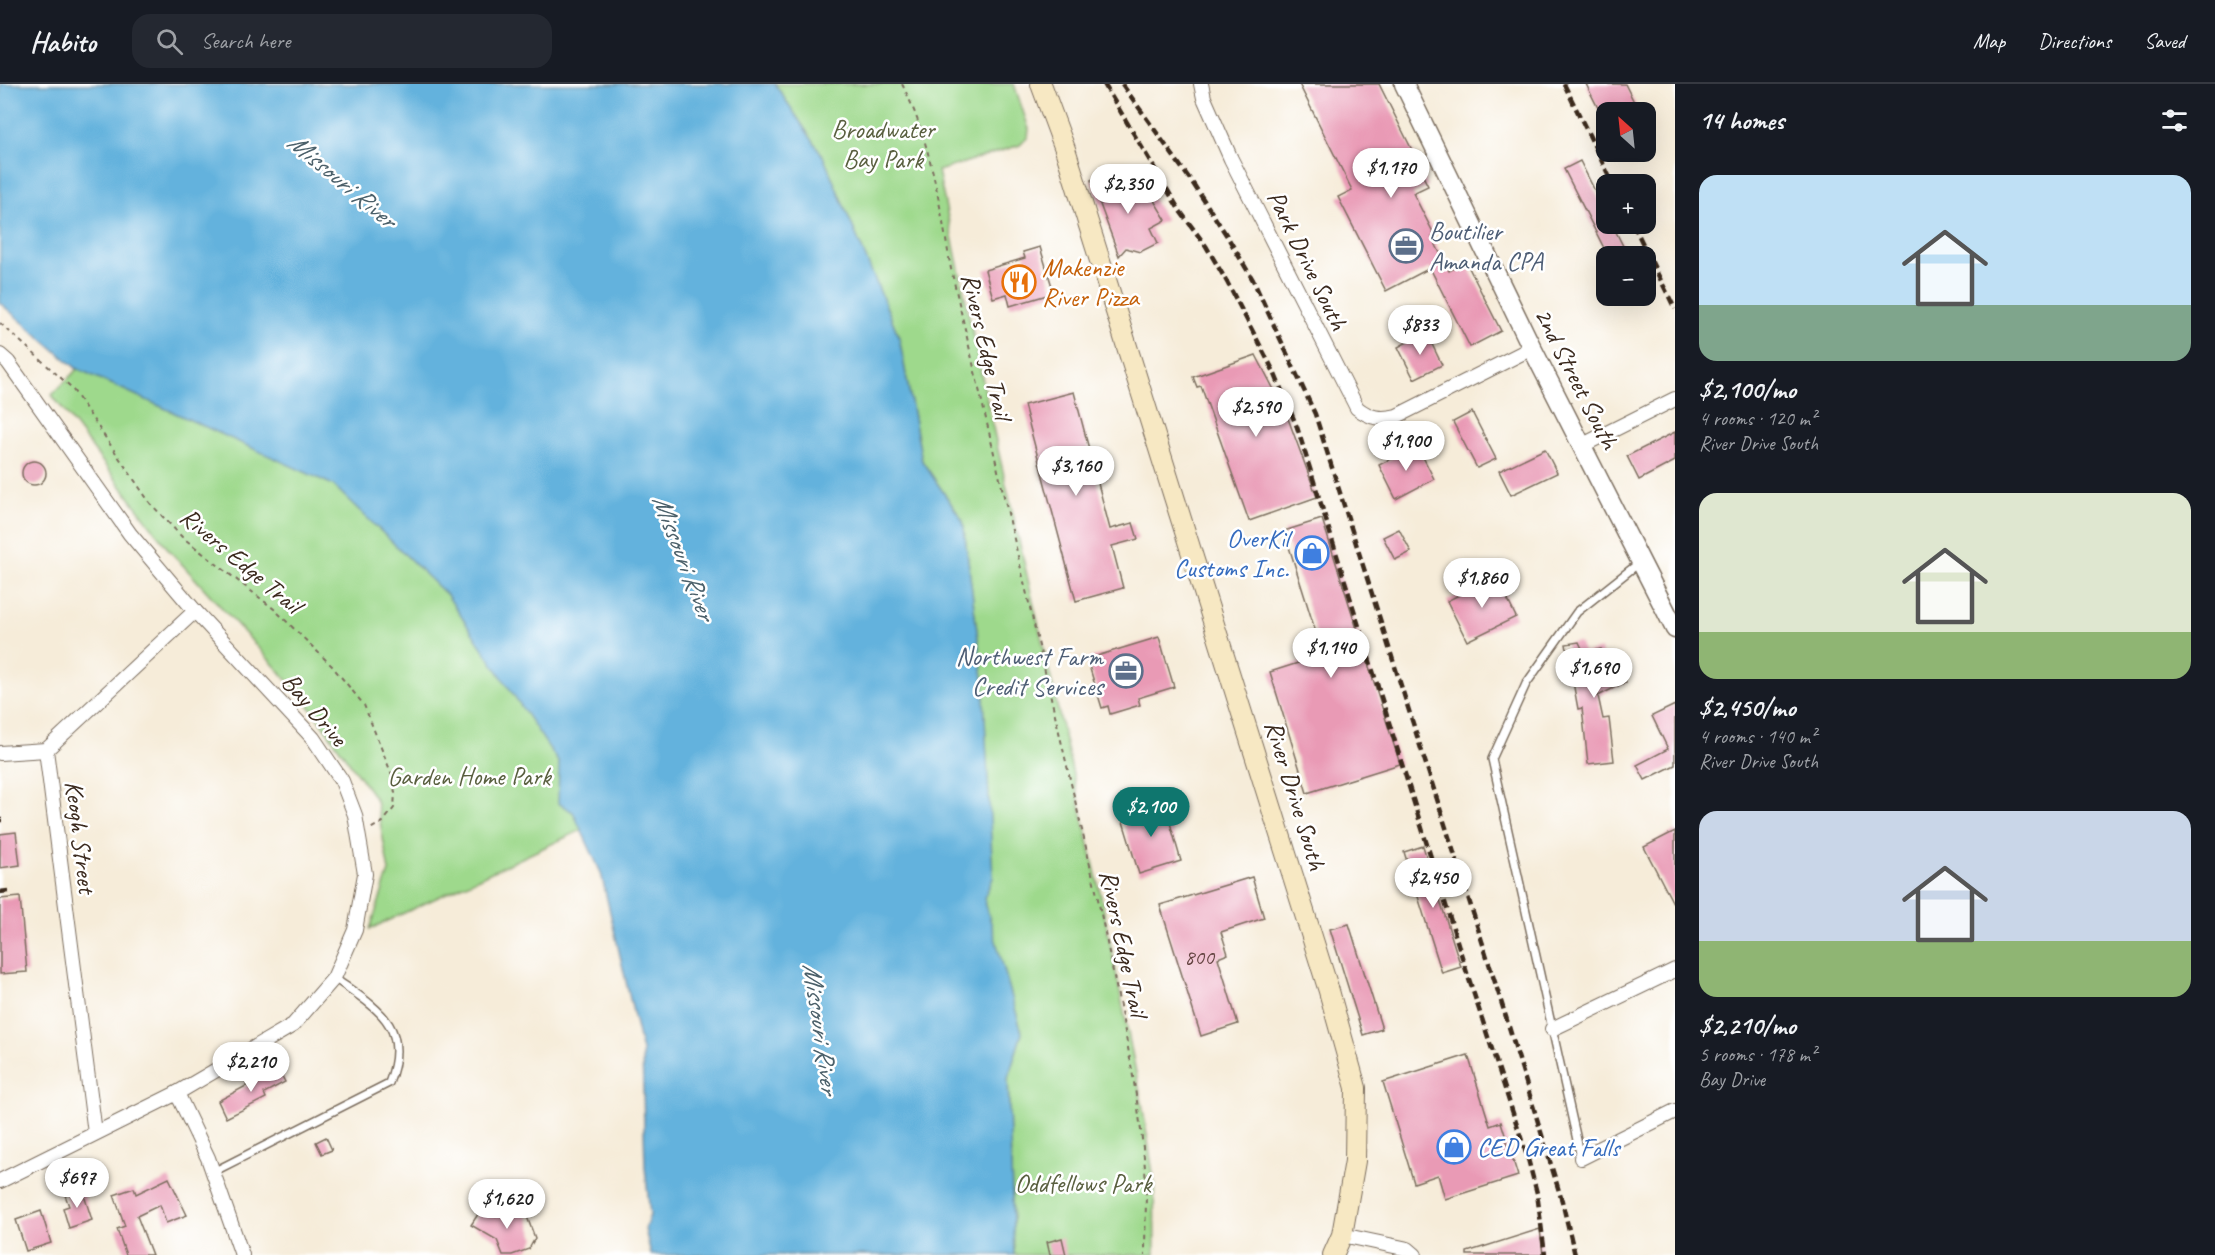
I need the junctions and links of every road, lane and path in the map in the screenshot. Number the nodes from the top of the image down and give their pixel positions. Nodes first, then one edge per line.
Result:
1 (902, 84) edge
2 (1041, 84) edge
3 (1201, 84) edge
4 (1404, 84) edge
5 (0, 323) edge
6 (1532, 348) junction
7 (0, 355) edge
8 (1675, 399) edge
9 (1583, 445) junction
10 (1641, 562) junction
11 (195, 611) junction
12 (1675, 629) edge
13 (46, 750) junction
14 (0, 753) edge
15 (358, 832) junction
16 (1675, 970) edge
17 (334, 978) junction
18 (1552, 1029) junction
19 (177, 1094) junction
20 (1675, 1111) edge
21 (95, 1133) junction
22 (1581, 1158) joint
23 (213, 1172) junction
24 (0, 1181) edge
25 (1342, 1236) junction
26 (242, 1255) edge
27 (1145, 1255) edge
28 (1333, 1255) edge
29 (1415, 1255) edge

1 - 27 path, Rivers Edge Trail
2 - 25 main road, River Drive South
3 - 6 street, Park Drive South
4 - 6 street, 2nd Street South
5 - 15 path, Rivers Edge Trail
6 - 9 street, 2nd Street South
7 - 11 street, Bay Drive
8 - 9 street
9 - 10 street, 2nd Street South
10 - 12 street, 2nd Street South
10 - 18 lane
11 - 13 street, Keogh Street
11 - 15 street, Bay Drive
13 - 14 street
13 - 21 street, Keogh Street
15 - 17 street, Bay Drive
16 - 18 street
17 - 19 street, Bay Drive
17 - 23 lane
18 - 22 lane
19 - 21 street, Bay Drive
19 - 23 street
20 - 22 street
21 - 24 street, Bay Drive
23 - 26 street
25 - 28 main road, River Drive South
25 - 29 street

